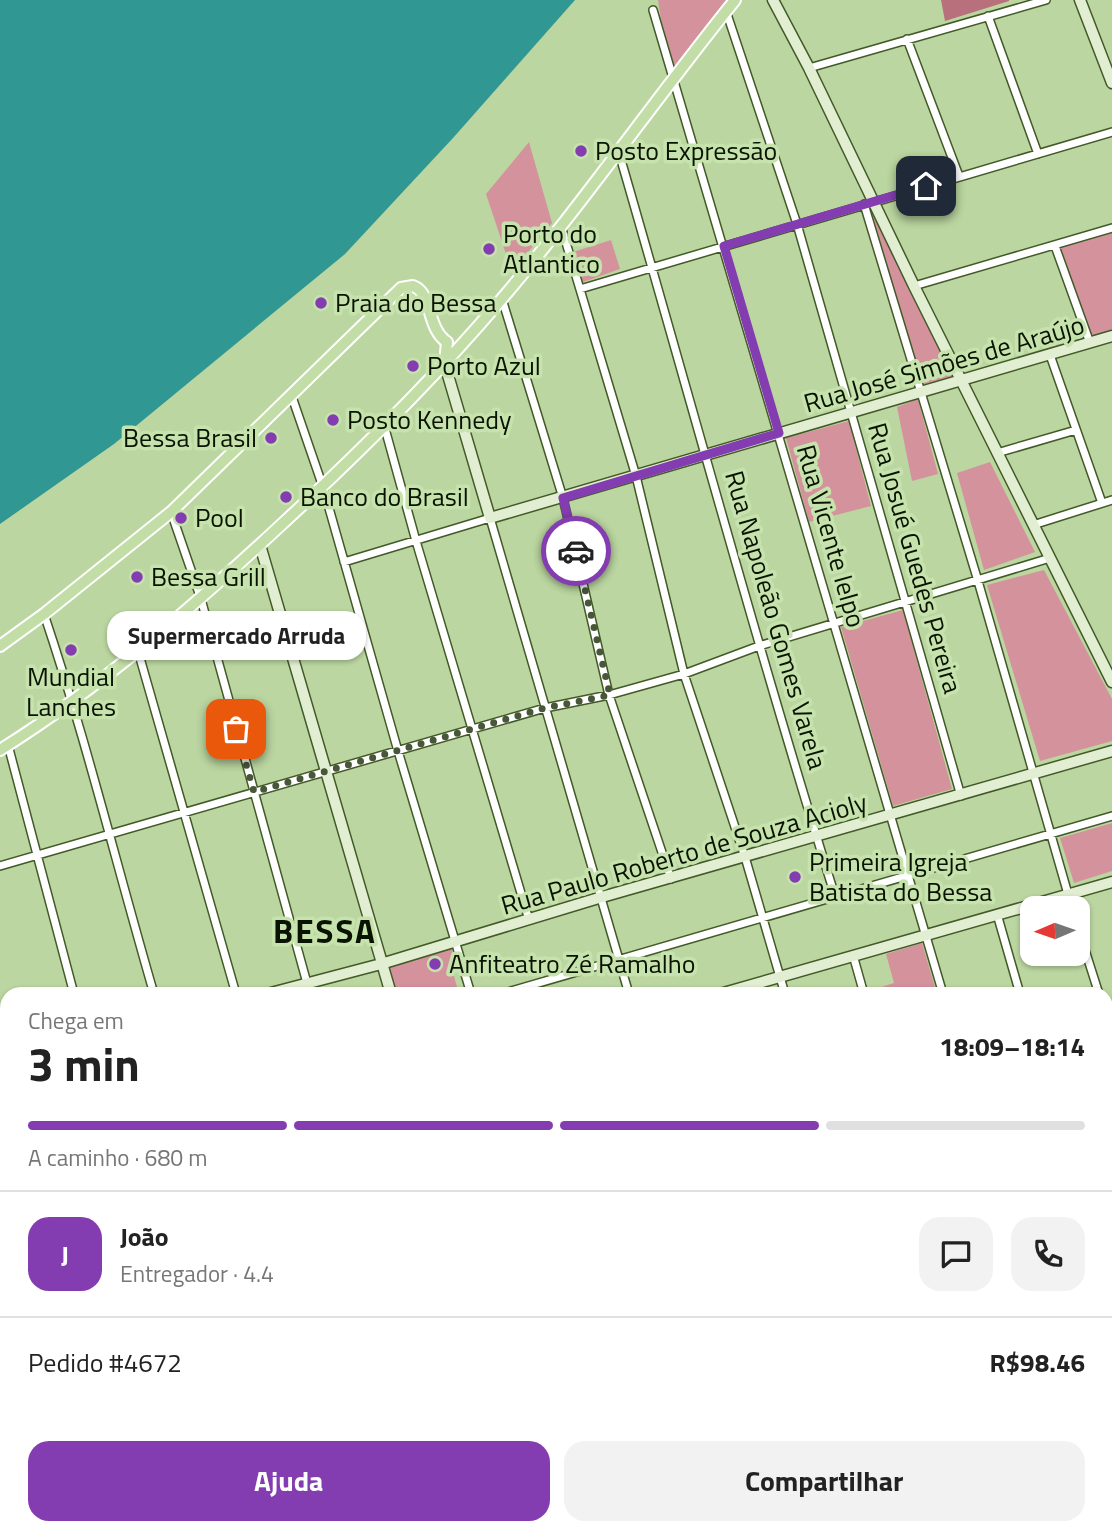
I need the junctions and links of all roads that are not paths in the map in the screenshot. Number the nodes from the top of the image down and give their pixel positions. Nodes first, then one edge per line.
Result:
1 (735, 0) edge
2 (773, 0) edge
3 (1046, 0) edge
4 (1080, 0) edge
5 (653, 10) dead end
6 (726, 11) junction
7 (988, 16) junction
8 (907, 39) junction
9 (809, 68) junction
10 (674, 80) junction
11 (1112, 83) edge
12 (1112, 132) edge
13 (619, 153) junction
14 (1038, 154) junction
15 (959, 176) junction
16 (869, 203) junction
17 (797, 224) junction
18 (561, 226) junction
19 (1112, 228) edge
20 (724, 246) junction
21 (1055, 246) junction
22 (652, 267) junction
23 (914, 286) junction
24 (580, 289) junction
25 (502, 299) junction
26 (472, 333) junction
27 (1112, 337) edge
28 (447, 342) junction
29 (1090, 343) junction
30 (1049, 355) junction
31 (445, 365) junction
32 (961, 381) junction
33 (921, 393) junction
34 (290, 394) junction
35 (852, 413) junction
36 (384, 425) junction
37 (1076, 430) junction
38 (779, 433) junction
39 (997, 453) junction
40 (707, 455) junction
41 (636, 476) junction
42 (323, 486) junction
43 (563, 498) junction
44 (1112, 500) edge
45 (1102, 503) junction
46 (171, 512) junction
47 (490, 518) junction
48 (1033, 525) junction
49 (416, 541) junction
50 (260, 545) junction
51 (1050, 558) junction
52 (344, 562) junction
53 (978, 581) junction
54 (201, 599) junction
55 (906, 603) junction
56 (44, 614) junction
57 (834, 624) junction
58 (0, 646) edge
59 (759, 646) junction
60 (138, 651) junction
61 (684, 674) junction
62 (1112, 682) edge
63 (610, 695) junction
64 (73, 701) junction
65 (545, 708) junction
66 (473, 729) junction
67 (4, 748) edge
68 (398, 751) junction
69 (1112, 751) edge
70 (327, 771) junction
71 (1033, 775) junction
72 (254, 792) junction
73 (961, 796) junction
74 (183, 813) junction
75 (1112, 816) edge
76 (889, 817) junction
77 (1049, 834) junction
78 (108, 836) junction
79 (817, 837) junction
80 (36, 856) junction
81 (745, 857) junction
82 (0, 866) edge
83 (908, 875) junction
84 (671, 879) junction
85 (1112, 882) edge
86 (1068, 894) junction
87 (835, 896) junction
88 (602, 897) junction
89 (997, 914) junction
90 (762, 919) junction
91 (529, 920) junction
92 (925, 934) junction
93 (455, 942) junction
94 (853, 955) junction
95 (619, 959) junction
96 (381, 964) junction
97 (1090, 966) edge
98 (780, 976) junction
99 (307, 983) junction
100 (72, 987) edge
101 (152, 987) edge
102 (234, 987) edge
103 (292, 987) edge
104 (308, 987) edge
105 (389, 987) edge
106 (469, 987) edge
107 (525, 987) edge
108 (627, 987) edge
109 (743, 987) edge
110 (783, 987) edge
111 (862, 987) edge
112 (941, 987) edge
113 (1018, 987) edge
114 (1096, 987) edge

1 - 6 main road
2 - 9 street
3 - 7 street
4 - 11 street
5 - 10 street, Rua Vicente Ielpo
6 - 10 main road
6 - 17 street, Rua Josué Guedes Pereira
7 - 8 street
7 - 14 street
8 - 9 street
8 - 15 street
9 - 16 street
10 - 13 main road
10 - 20 street, Rua Vicente Ielpo
12 - 14 street
13 - 18 main road
13 - 22 street, Rua Napoleão Gomes Varela
14 - 15 street
15 - 16 street
16 - 17 street
16 - 23 street
16 - 33 street
17 - 20 street
17 - 35 street, Rua Josué Guedes Pereira
18 - 24 street
18 - 25 main road
19 - 21 street
20 - 22 street
20 - 38 street, Rua Vicente Ielpo
21 - 23 street
21 - 29 street
22 - 24 street
22 - 40 street, Rua Napoleão Gomes Varela
23 - 32 street
24 - 41 street
25 - 26 main road
25 - 43 street
26 - 28 main road
26 - 31 main road
27 - 29 street, Rua José Simões de Araújo
28 - 31 main road
28 - 34 main road
29 - 30 street, Rua José Simões de Araújo
30 - 32 street, Rua José Simões de Araújo
30 - 37 street
31 - 36 main road
31 - 47 street
32 - 33 street, Rua José Simões de Araújo
32 - 39 street
33 - 35 street, Rua José Simões de Araújo
33 - 53 street
34 - 42 street
34 - 46 main road
35 - 38 street, Rua José Simões de Araújo
35 - 55 street, Rua Josué Guedes Pereira
36 - 42 main road
36 - 49 street
37 - 39 street
37 - 45 street
38 - 40 street, Rua José Simões de Araújo
38 - 57 street, Rua Vicente Ielpo
39 - 48 street
40 - 41 street, Rua José Simões de Araújo
40 - 59 street, Rua Napoleão Gomes Varela
41 - 43 street, Rua José Simões de Araújo
41 - 61 street
42 - 50 main road
42 - 52 street
43 - 47 street, Rua José Simões de Araújo
43 - 63 street
44 - 45 street
45 - 48 street
46 - 54 street
46 - 56 main road
47 - 49 street, Rua José Simões de Araújo
47 - 65 street
48 - 51 street
49 - 52 street, Rua José Simões de Araújo
49 - 66 street
50 - 54 main road
50 - 70 street
51 - 53 street
51 - 62 street
52 - 68 street
53 - 55 street
53 - 71 street
54 - 60 main road
54 - 72 street
55 - 57 street
55 - 73 street, Rua Josué Guedes Pereira
56 - 58 main road
56 - 64 street
57 - 59 street
57 - 76 street, Rua Vicente Ielpo
59 - 61 street
59 - 79 street, Rua Napoleão Gomes Varela
60 - 64 main road
60 - 74 street
61 - 63 street
61 - 81 street
63 - 65 street
63 - 84 street
64 - 67 main road
64 - 78 street
65 - 66 street
65 - 88 street
66 - 68 street
66 - 91 street
67 - 80 street
68 - 70 street
68 - 93 street
69 - 71 street, Rua Paulo Roberto de Souza Acioly
70 - 72 street
70 - 96 street
71 - 73 street, Rua Paulo Roberto de Souza Acioly
71 - 77 street
72 - 74 street
72 - 99 street
73 - 76 street, Rua Paulo Roberto de Souza Acioly
74 - 78 street
74 - 102 street
75 - 77 street
76 - 79 street, Rua Paulo Roberto de Souza Acioly
76 - 83 street, Rua Vicente Ielpo
77 - 83 street
77 - 86 street
78 - 80 street
78 - 101 street
79 - 81 street, Rua Paulo Roberto de Souza Acioly
79 - 87 street, Rua Napoleão Gomes Varela
80 - 82 street
80 - 100 street
81 - 84 street, Rua Paulo Roberto de Souza Acioly
81 - 90 street
83 - 87 street
83 - 92 street, Rua Vicente Ielpo
84 - 88 street, Rua Paulo Roberto de Souza Acioly
85 - 86 street
86 - 89 street
87 - 90 street
88 - 91 street, Rua Paulo Roberto de Souza Acioly
88 - 95 street
89 - 92 street
89 - 113 street
90 - 95 street
90 - 98 street
91 - 93 street, Rua Paulo Roberto de Souza Acioly
92 - 94 street
92 - 112 street, Rua Vicente Ielpo
93 - 96 street, Rua Paulo Roberto de Souza Acioly
93 - 106 street
94 - 98 street
94 - 111 street
95 - 107 street
95 - 108 street
96 - 99 street, Rua Paulo Roberto de Souza Acioly
96 - 105 street
97 - 114 street
98 - 109 street
98 - 110 street
99 - 103 street, Rua Paulo Roberto de Souza Acioly
99 - 104 street

